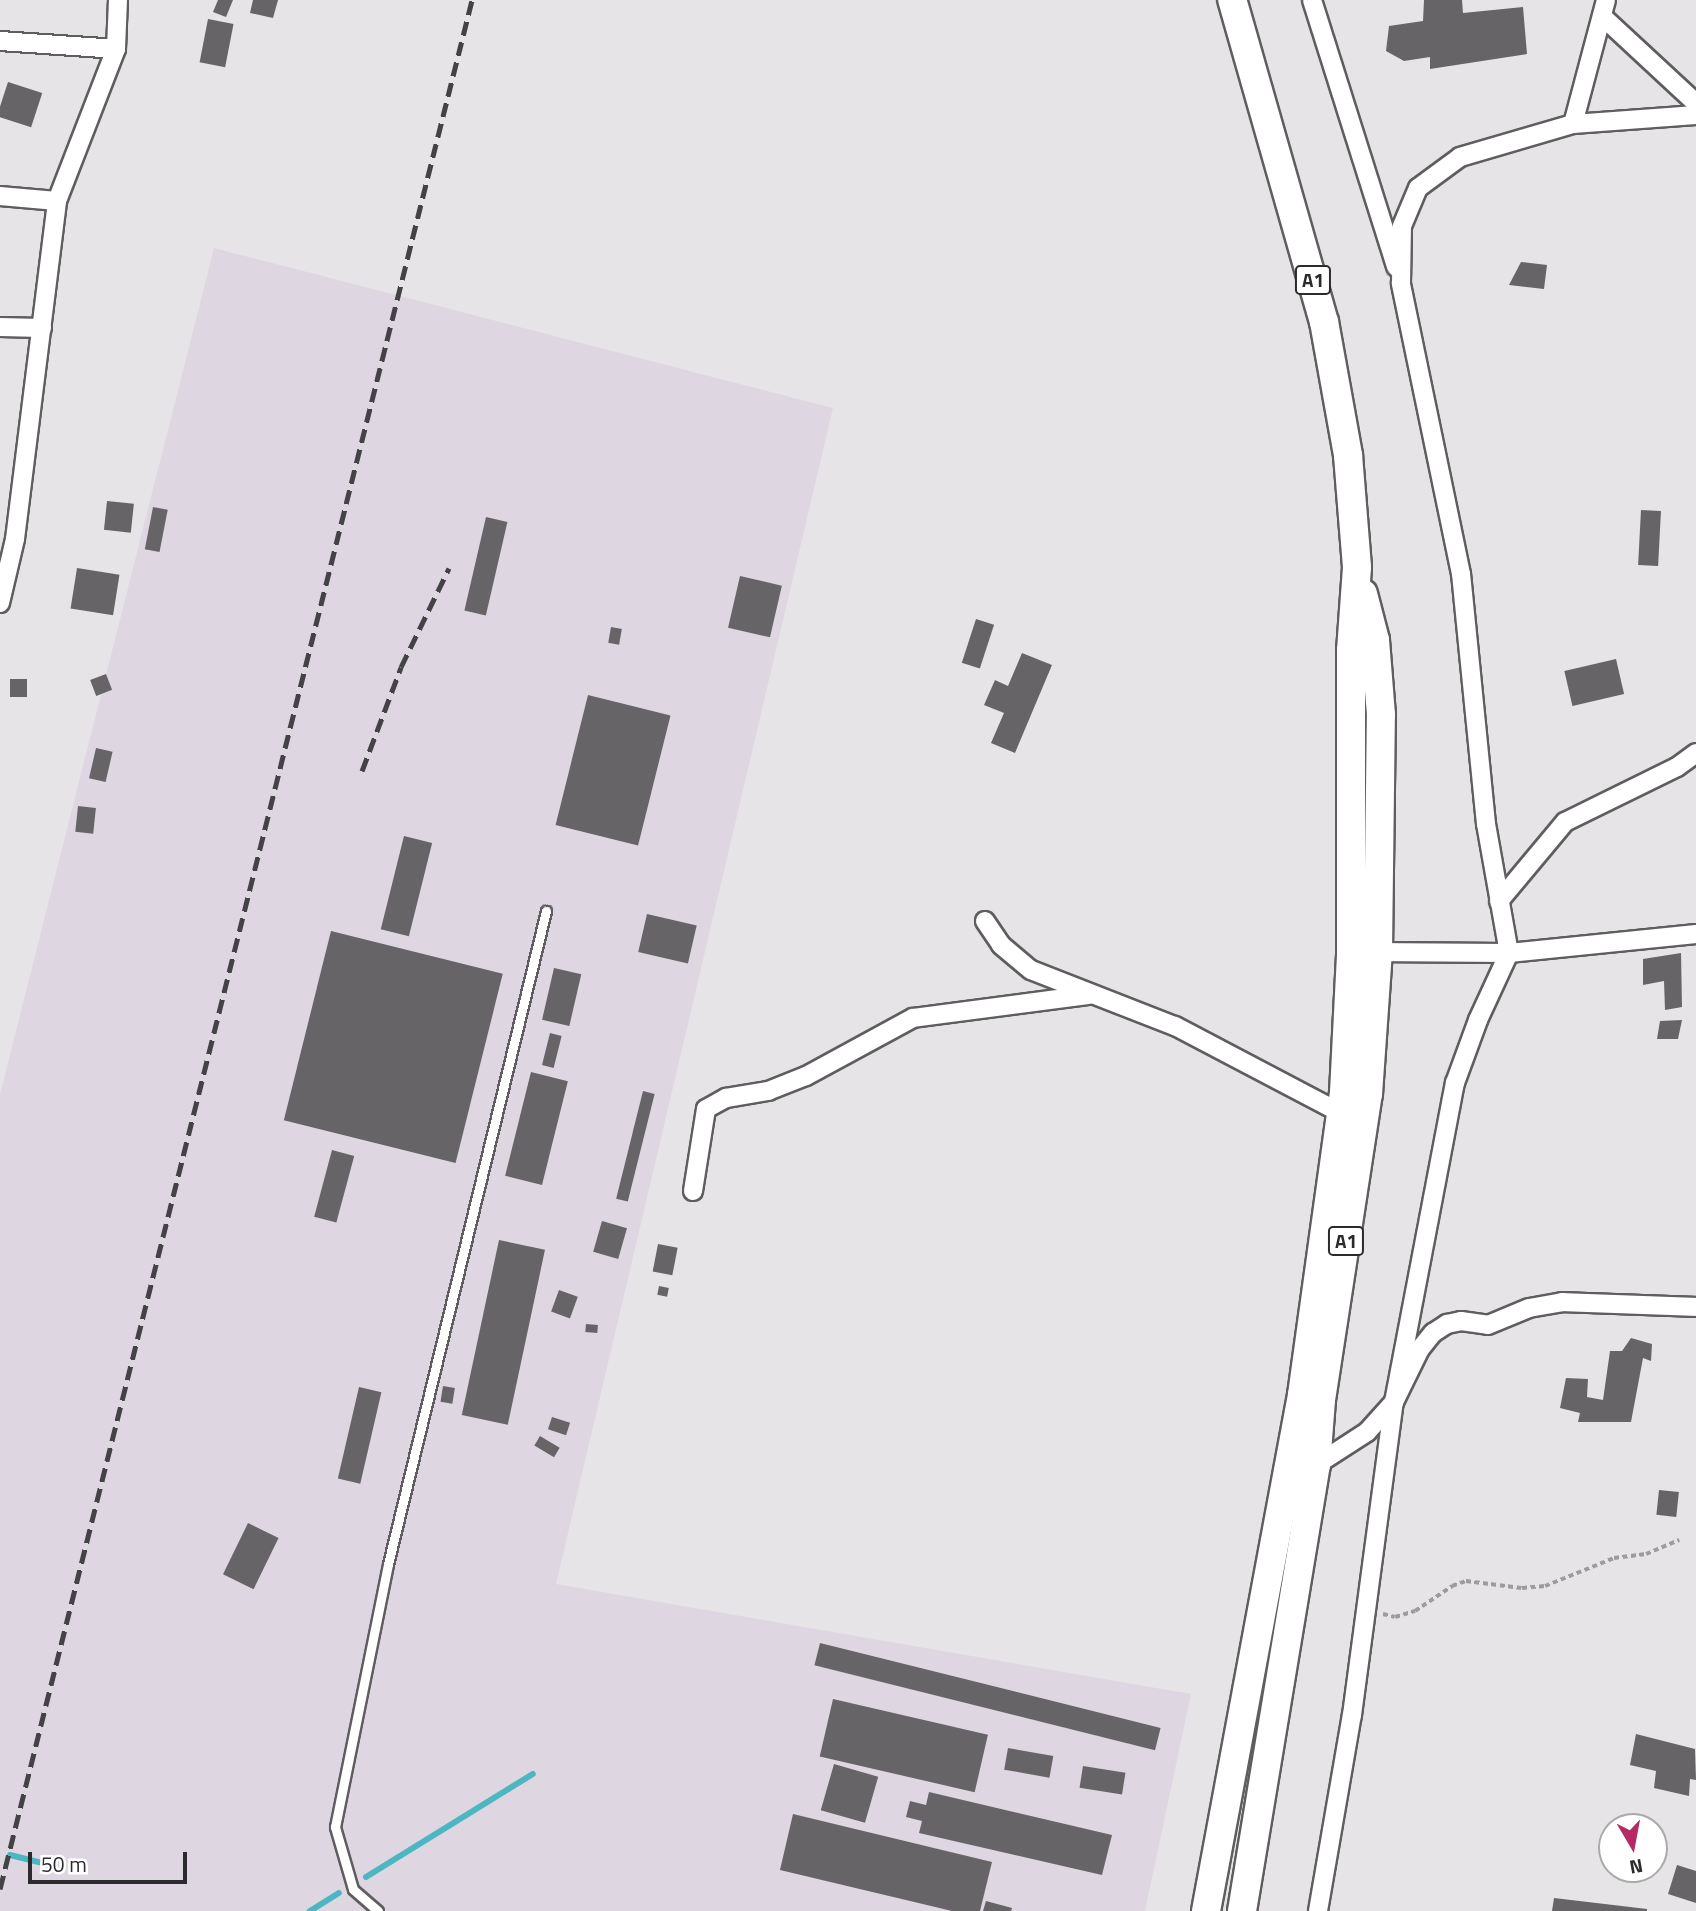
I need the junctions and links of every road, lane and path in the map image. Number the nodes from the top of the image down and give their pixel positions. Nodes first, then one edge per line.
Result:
1 (118, 0) edge
2 (1232, 0) edge
3 (1312, 0) edge
4 (1604, 9) edge
5 (0, 41) edge
6 (116, 49) junction
7 (1696, 103) edge
8 (1696, 115) edge
9 (1573, 124) junction
10 (0, 196) edge
11 (57, 201) junction
12 (1401, 283) junction
13 (0, 327) edge
14 (43, 328) junction
15 (0, 603) edge
16 (1696, 753) edge
17 (1499, 901) junction
18 (546, 911) dead end
19 (985, 921) dead end
20 (1696, 934) edge
21 (1364, 952) junction
22 (1509, 953) junction
23 (1088, 995) junction
24 (1341, 1113) junction
25 (694, 1191) dead end
26 (1696, 1307) edge
27 (1394, 1402) junction
28 (1315, 1465) junction
29 (1679, 1540) dead end
30 (1365, 1607) junction
31 (378, 1911) edge
32 (1206, 1911) edge
33 (1242, 1911) edge
34 (1318, 1911) edge

1 - 6 street
2 - 21 highway, A1
3 - 12 street
4 - 7 street
4 - 9 street
5 - 6 street
6 - 11 street
8 - 9 street
9 - 12 street
10 - 11 street
11 - 14 street
12 - 17 street
13 - 14 street
14 - 15 street
16 - 17 street
17 - 22 street
18 - 31 lane
19 - 23 street
20 - 22 street
21 - 22 street
21 - 24 highway, A1
21 - 28 highway, A1
22 - 27 street
23 - 24 street
23 - 25 street
24 - 32 highway, A1
26 - 27 street
27 - 28 street
27 - 30 street
28 - 33 highway, A1
29 - 30 path
30 - 34 street

